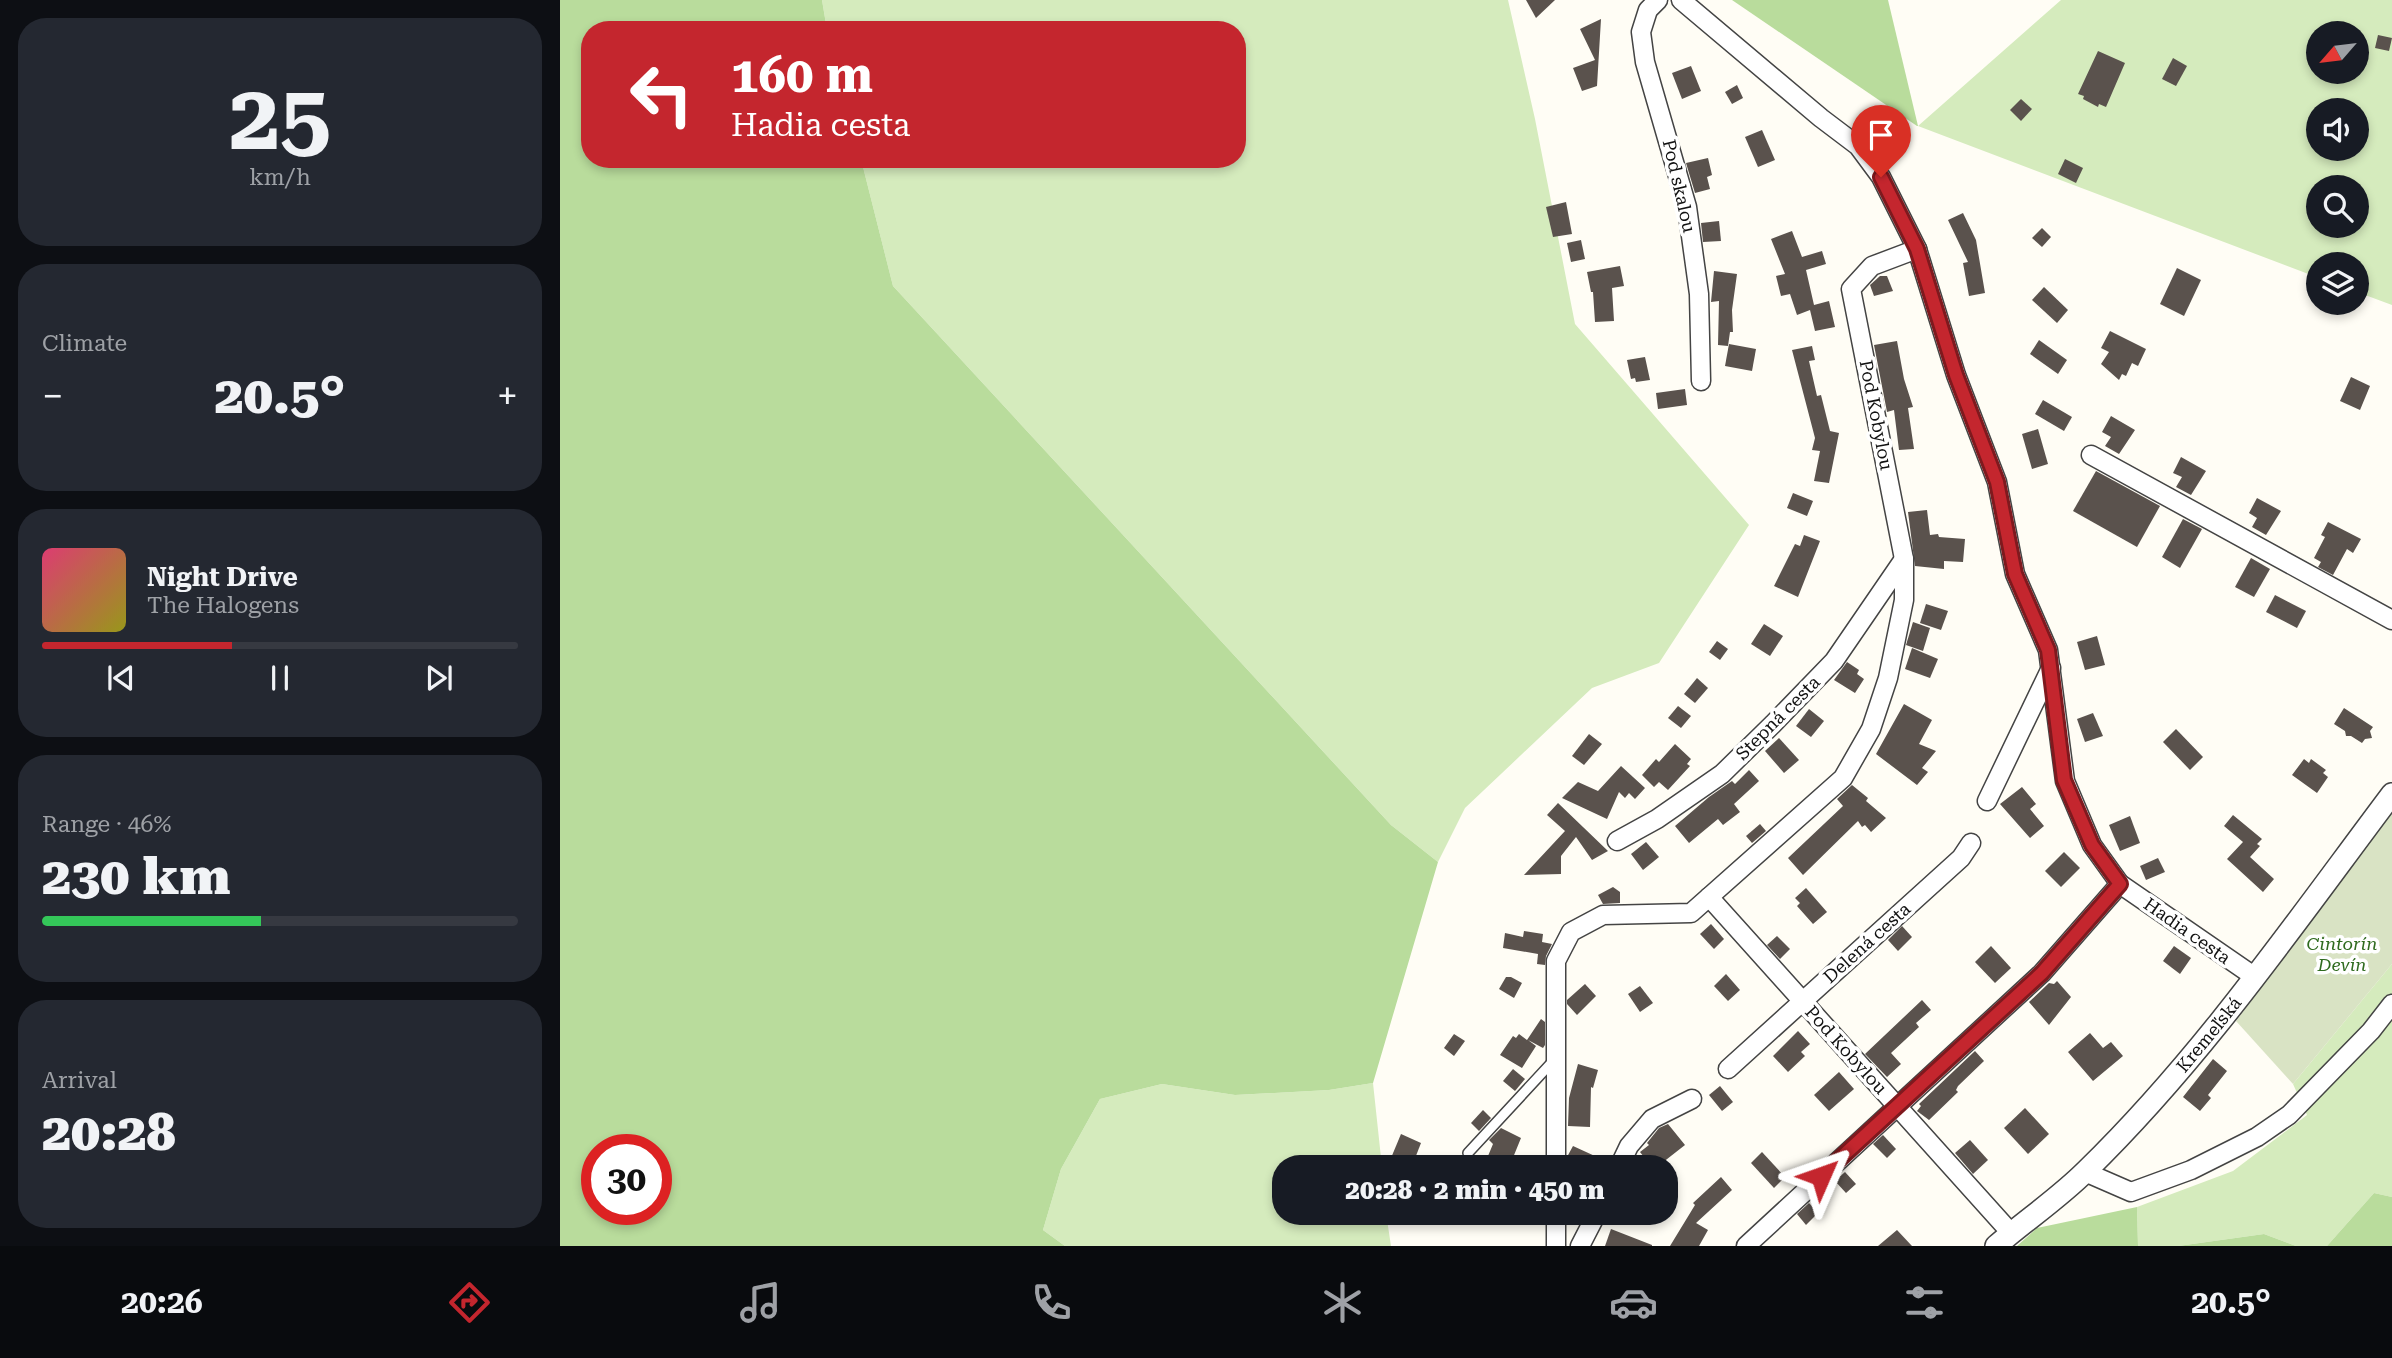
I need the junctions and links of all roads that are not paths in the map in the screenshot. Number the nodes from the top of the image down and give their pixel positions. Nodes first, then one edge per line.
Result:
1 (1658, 0) edge
2 (1681, 0) edge
3 (1917, 249) junction
4 (1701, 381) dead end
5 (2091, 455) dead end
6 (1905, 559) junction
7 (2392, 620) edge
8 (2051, 668) junction
9 (2392, 794) edge
10 (1987, 801) dead end
11 (1617, 841) dead end
12 (1971, 843) dead end
13 (2120, 884) junction
14 (1709, 898) junction
15 (2255, 978) junction
16 (1802, 1002) junction
17 (2392, 1004) edge
18 (1556, 1057) junction
19 (1728, 1069) dead end
20 (1692, 1099) dead end
21 (1896, 1106) junction
22 (1468, 1153) dead end
23 (1556, 1155) edge
24 (1625, 1155) edge
25 (2085, 1172) junction
26 (1556, 1225) edge
27 (1591, 1225) edge
28 (2004, 1239) edge
29 (1556, 1246) edge
30 (1580, 1246) edge
31 (1746, 1246) edge

1 - 4 street, Pod skalou
2 - 3 street
3 - 6 street, Pod Kobylou
3 - 8 street, Hadia cesta
5 - 7 street
6 - 11 street, Stepná cesta
6 - 14 street, Pod Kobylou
8 - 10 street
8 - 13 street, Hadia cesta
9 - 15 street, Kremeľská
12 - 16 street, Delená cesta
13 - 15 street, Hadia cesta
13 - 21 street
14 - 16 street, Pod Kobylou
14 - 18 street, Pod Kobylou
15 - 25 street, Kremeľská
16 - 19 street, Delená cesta
16 - 21 street, Pod Kobylou
17 - 25 street
18 - 22 lane
18 - 23 street, Pod Kobylou
20 - 24 street
21 - 28 street, Pod Kobylou
21 - 31 street
25 - 28 street, Kremeľská
26 - 29 street
27 - 30 street

